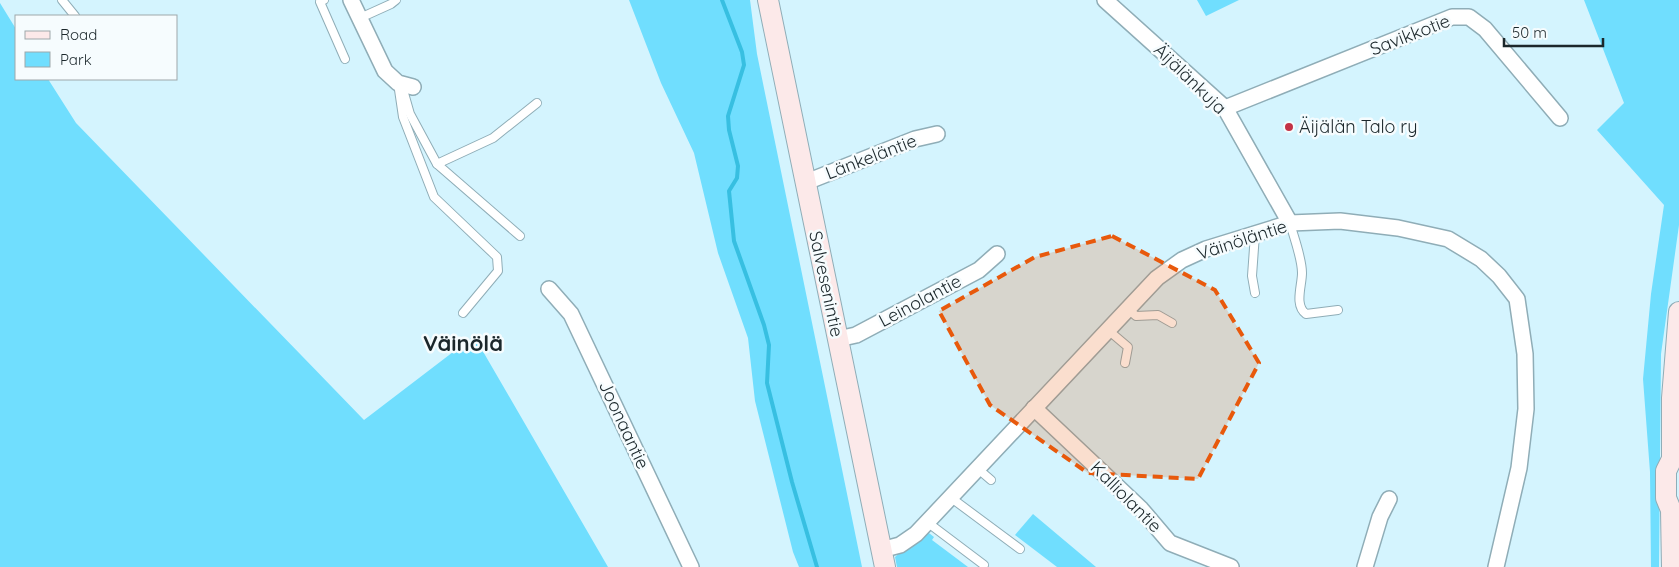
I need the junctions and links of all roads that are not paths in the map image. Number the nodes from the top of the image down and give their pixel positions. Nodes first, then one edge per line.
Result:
1 (62, 0) edge
2 (324, 0) edge
3 (351, 0) edge
4 (396, 0) edge
5 (768, 0) edge
6 (1104, 0) edge
7 (74, 15) edge
8 (360, 18) junction
9 (345, 58) dead end
10 (404, 85) junction
11 (537, 103) dead end
12 (1225, 108) junction
13 (1560, 118) dead end
14 (937, 134) dead end
15 (437, 164) junction
16 (805, 181) junction
17 (1290, 223) junction
18 (1255, 234) junction
19 (520, 236) dead end
20 (998, 254) dead end
21 (548, 289) dead end
22 (1255, 293) dead end
23 (1128, 309) junction
24 (1338, 310) dead end
25 (1679, 312) edge
26 (463, 313) dead end
27 (1172, 323) dead end
28 (1108, 330) junction
29 (838, 339) junction
30 (1125, 363) dead end
31 (1034, 408) junction
32 (977, 468) junction
33 (991, 480) dead end
34 (950, 497) junction
35 (1389, 499) dead end
36 (927, 522) junction
37 (1020, 549) dead end
38 (883, 558) edge
39 (984, 565) dead end
40 (691, 567) edge
41 (1231, 567) edge
42 (1365, 567) edge
43 (1496, 567) edge
44 (1672, 567) edge

1 - 7 lane
2 - 9 lane
3 - 8 street
4 - 8 lane
5 - 16 street, Salvesenintie
6 - 12 street, Äijälänkuja
8 - 10 street
10 - 15 lane
10 - 26 lane
11 - 15 lane
12 - 13 street, Savikkotie
12 - 17 street, Äijälänkuja
14 - 16 street, Länkeläntie
15 - 19 lane
16 - 29 street, Salvesenintie
17 - 18 street, Väinöläntie
17 - 24 lane
17 - 43 street, Väinöläntie
18 - 22 lane
18 - 23 street, Väinöläntie
20 - 29 street, Leinolantie
21 - 40 street, Joonaantie
23 - 27 lane
23 - 28 street, Väinöläntie
25 - 44 street
28 - 30 lane
28 - 31 street, Väinöläntie
29 - 38 street, Salvesenintie
31 - 32 street, Väinöläntie
31 - 41 street, Kalliolantie
32 - 33 lane
32 - 34 street, Väinöläntie
34 - 36 street, Väinöläntie
34 - 37 lane
35 - 42 street
36 - 38 street, Väinöläntie
36 - 39 lane

